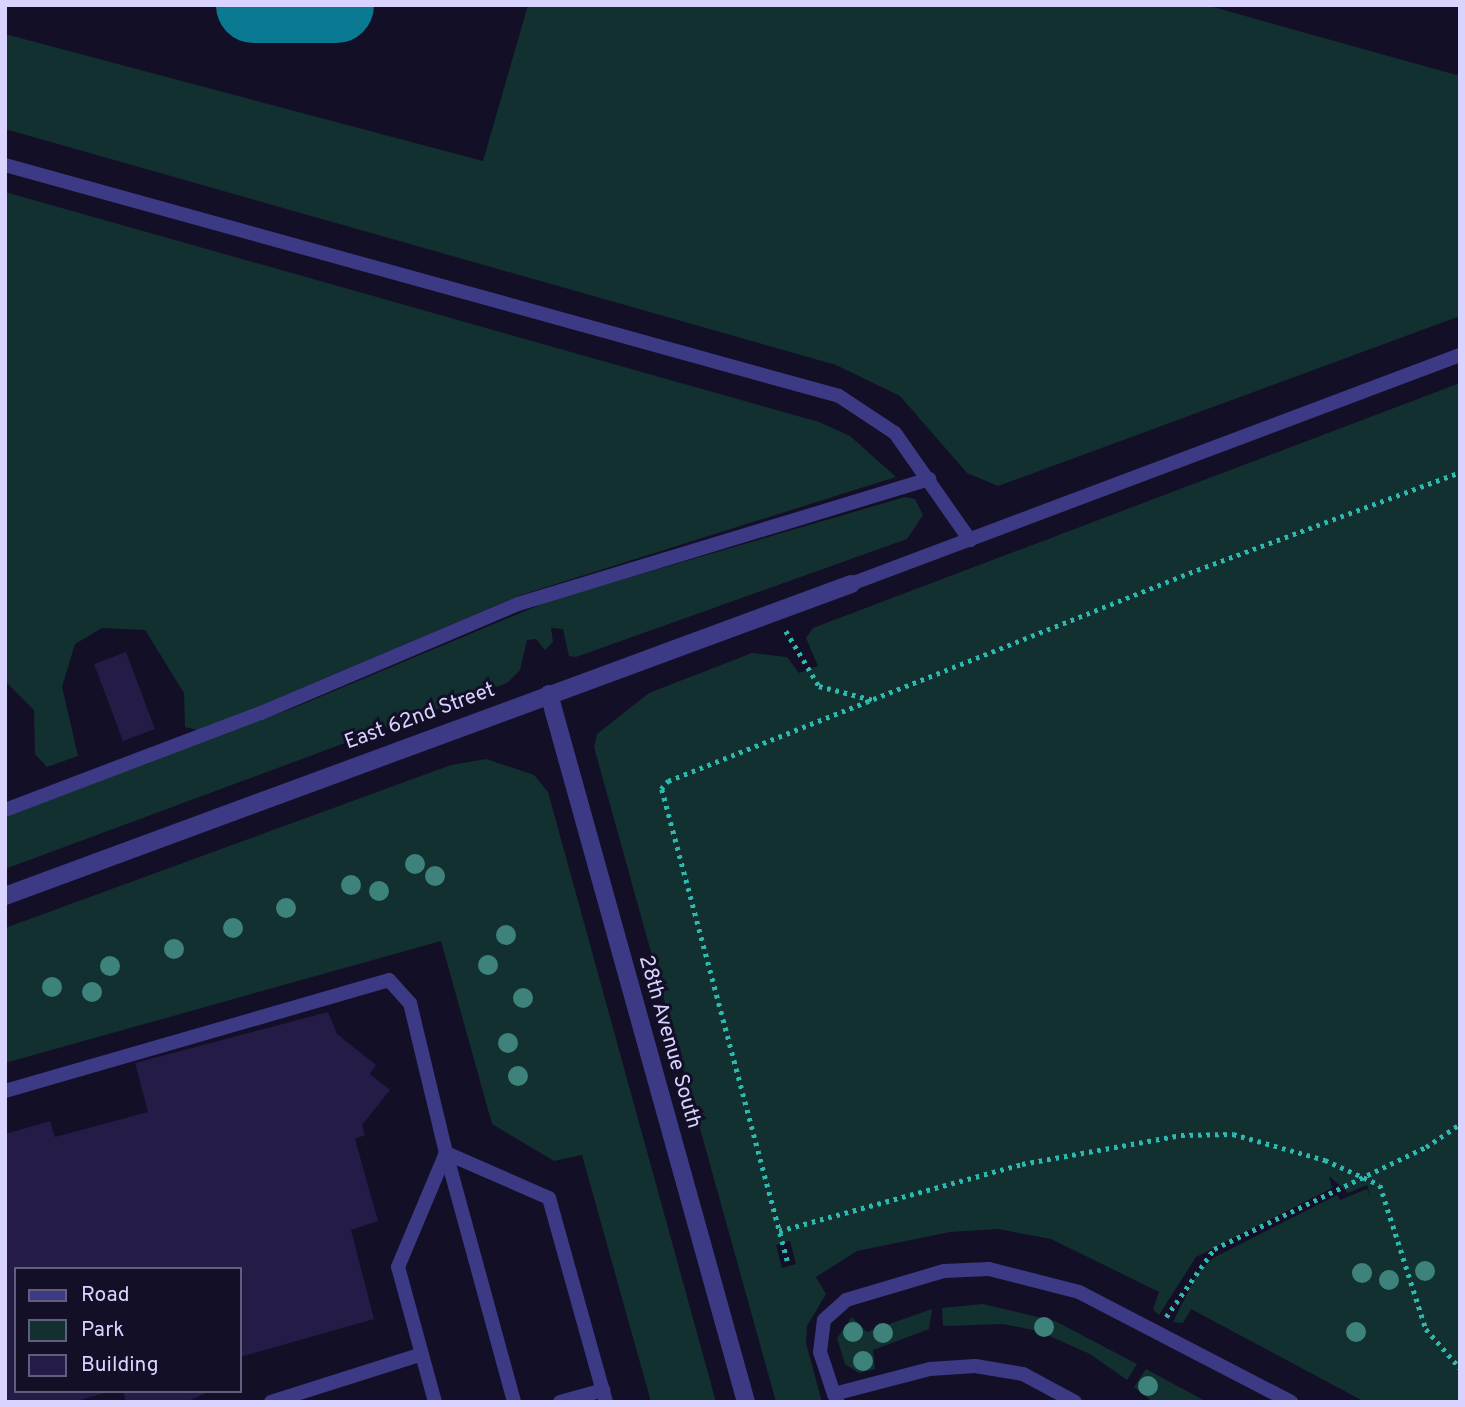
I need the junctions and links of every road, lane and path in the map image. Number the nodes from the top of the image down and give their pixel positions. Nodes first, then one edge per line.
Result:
1 (5, 165) edge
2 (1460, 355) edge
3 (1460, 472) edge
4 (929, 479) junction
5 (970, 540) junction
6 (851, 584) joint
7 (777, 611) junction
8 (548, 694) junction
9 (876, 700) junction
10 (5, 810) edge
11 (5, 896) edge
12 (5, 1091) edge
13 (1460, 1124) edge
14 (446, 1153) junction
15 (1360, 1175) junction
16 (779, 1231) junction
17 (787, 1261) dead end
18 (1156, 1335) junction
19 (422, 1354) junction
20 (1460, 1368) edge
21 (605, 1396) edge
22 (836, 1398) edge
23 (271, 1402) edge
24 (435, 1402) edge
25 (514, 1402) edge
26 (560, 1402) edge
27 (747, 1402) edge
28 (1075, 1402) edge
29 (1291, 1402) edge

1 - 4 lane
2 - 5 lane
3 - 9 path
4 - 5 lane
4 - 10 lane
5 - 6 lane
6 - 7 street, East 62nd Street
7 - 8 street, East 62nd Street
7 - 9 path
8 - 11 street, East 62nd Street
8 - 27 street, 28th Avenue South
9 - 16 path
12 - 14 lane
13 - 15 path
14 - 19 lane
14 - 21 lane
14 - 25 lane
15 - 16 path
15 - 18 path
15 - 20 path
16 - 17 path
18 - 22 lane
18 - 29 lane
19 - 23 lane
19 - 24 lane
21 - 26 lane
22 - 28 lane

